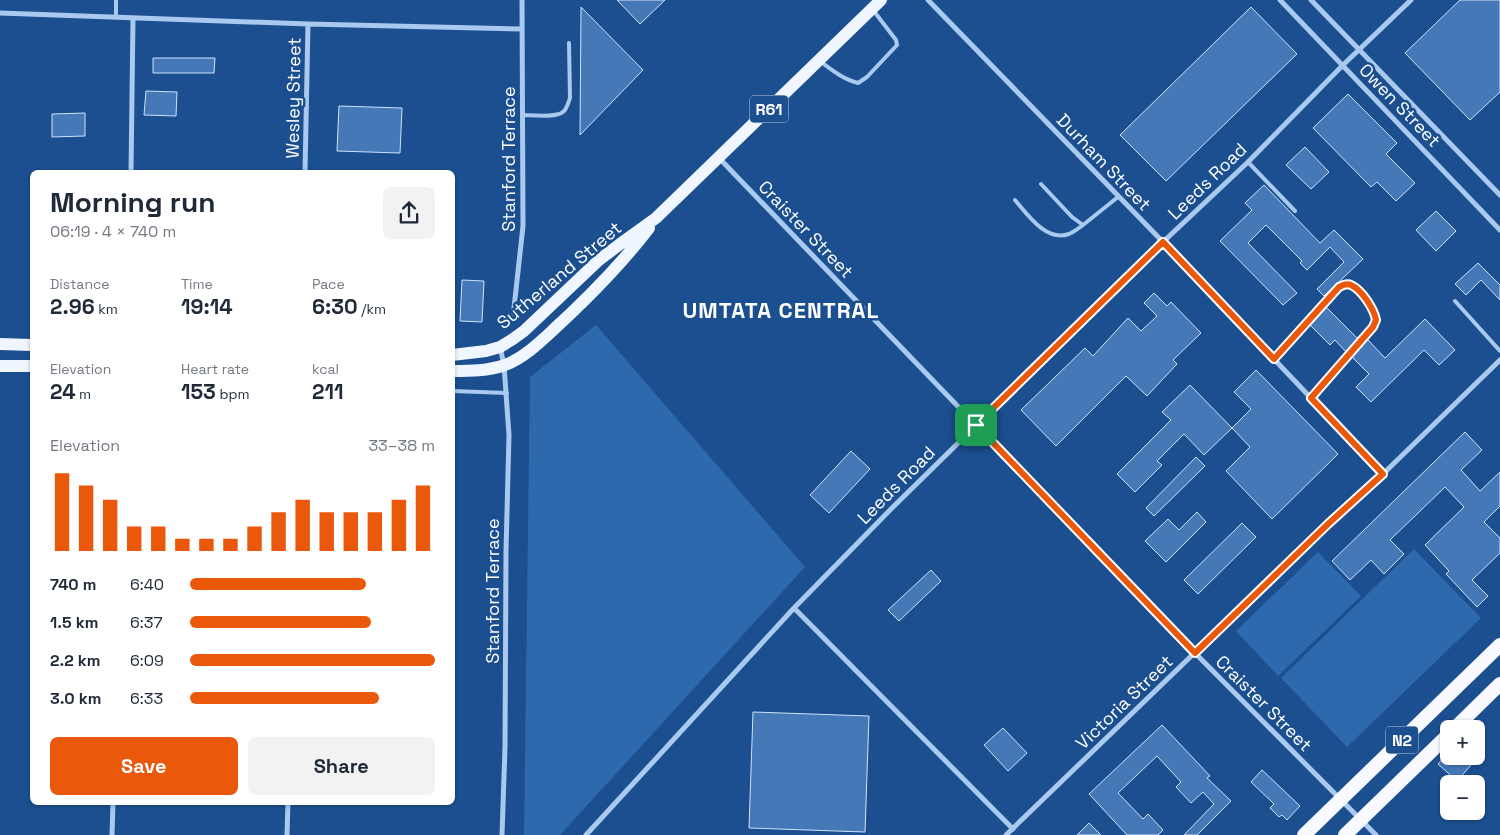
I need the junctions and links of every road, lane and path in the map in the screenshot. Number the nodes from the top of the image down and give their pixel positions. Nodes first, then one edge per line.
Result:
1 (116, 0) edge
2 (522, 0) edge
3 (928, 0) edge
4 (1280, 0) edge
5 (1311, 0) edge
6 (1411, 0) edge
7 (877, 4) edge
8 (0, 13) edge
9 (116, 18) junction
10 (133, 18) junction
11 (308, 24) junction
12 (522, 29) junction
13 (569, 43) dead end
14 (1359, 50) junction
15 (819, 60) junction
16 (1342, 65) junction
17 (522, 115) junction
18 (718, 158) junction
19 (1248, 162) junction
20 (131, 170) edge
21 (305, 170) edge
22 (1041, 184) dead end
23 (1500, 195) edge
24 (1118, 197) junction
25 (1015, 200) dead end
26 (1295, 211) dead end
27 (656, 218) junction
28 (1083, 225) junction
29 (1500, 230) edge
30 (1163, 242) junction
31 (1455, 301) dead end
32 (513, 317) dead end
33 (0, 344) edge
34 (30, 345) edge
35 (500, 347) junction
36 (1500, 351) edge
37 (455, 355) edge
38 (1274, 359) junction
39 (1500, 360) edge
40 (504, 365) junction
41 (0, 366) edge
42 (30, 366) edge
43 (455, 371) edge
44 (455, 391) edge
45 (506, 393) junction
46 (1311, 398) junction
47 (976, 425) junction
48 (1383, 474) junction
49 (794, 608) junction
50 (1500, 646) edge
51 (1195, 653) junction
52 (1500, 684) edge
53 (1463, 720) edge
54 (1440, 743) edge
55 (1341, 799) junction
56 (113, 805) edge
57 (288, 805) edge
58 (1361, 820) junction
59 (1013, 828) junction
60 (112, 835) edge
61 (287, 835) edge
62 (502, 835) edge
63 (586, 835) edge
64 (1006, 835) edge
65 (1304, 835) edge
66 (1345, 835) edge
67 (1376, 835) edge

1 - 9 lane
2 - 12 street, Stanford Terrace
3 - 24 street, Durham Street
4 - 16 street, Owen Street
5 - 14 street, Owen Street
6 - 14 street, Leeds Road
7 - 15 main road, Sutherland Street / R61
7 - 15 lane
8 - 9 street
9 - 10 street
10 - 11 street
10 - 20 street
11 - 12 street
11 - 21 street, Wesley Street
12 - 17 street, Stanford Terrace
13 - 17 lane
14 - 16 street, Leeds Road
14 - 23 street, Owen Street
15 - 18 main road, Sutherland Street / R61
16 - 19 street, Leeds Road
16 - 29 street, Owen Street
17 - 32 street, Stanford Terrace
18 - 27 main road, Sutherland Street / R61
18 - 47 street, Craister Street
19 - 26 lane
19 - 30 street, Leeds Road
22 - 28 lane
24 - 28 lane
24 - 30 street, Durham Street
25 - 28 lane
27 - 35 main road, Sutherland Street / R61
27 - 40 main road, Sutherland Street / R61
30 - 38 street, Durham Street
30 - 47 street, Leeds Road
31 - 36 lane
33 - 34 main road
35 - 37 main road, Sutherland Street / R61
35 - 40 street, Stanford Terrace
38 - 46 street, Durham Street
38 - 46 lane
39 - 48 street, Victoria Street
40 - 43 main road, Sutherland Street / R61
40 - 45 street, Stanford Terrace
41 - 42 main road
44 - 45 lane
45 - 62 street, Stanford Terrace
46 - 48 street, Durham Street
47 - 49 street, Leeds Road
47 - 51 street, Craister Street
48 - 51 street, Victoria Street
49 - 59 street
49 - 63 street, Leeds Road
50 - 55 highway, N2
51 - 55 street, Craister Street
51 - 59 street, Victoria Street
52 - 53 highway
54 - 58 highway, N2
55 - 58 street, Craister Street
55 - 65 highway, N2
56 - 60 street
57 - 61 street
58 - 66 highway, N2
58 - 67 street, Craister Street
59 - 64 street, Victoria Street

